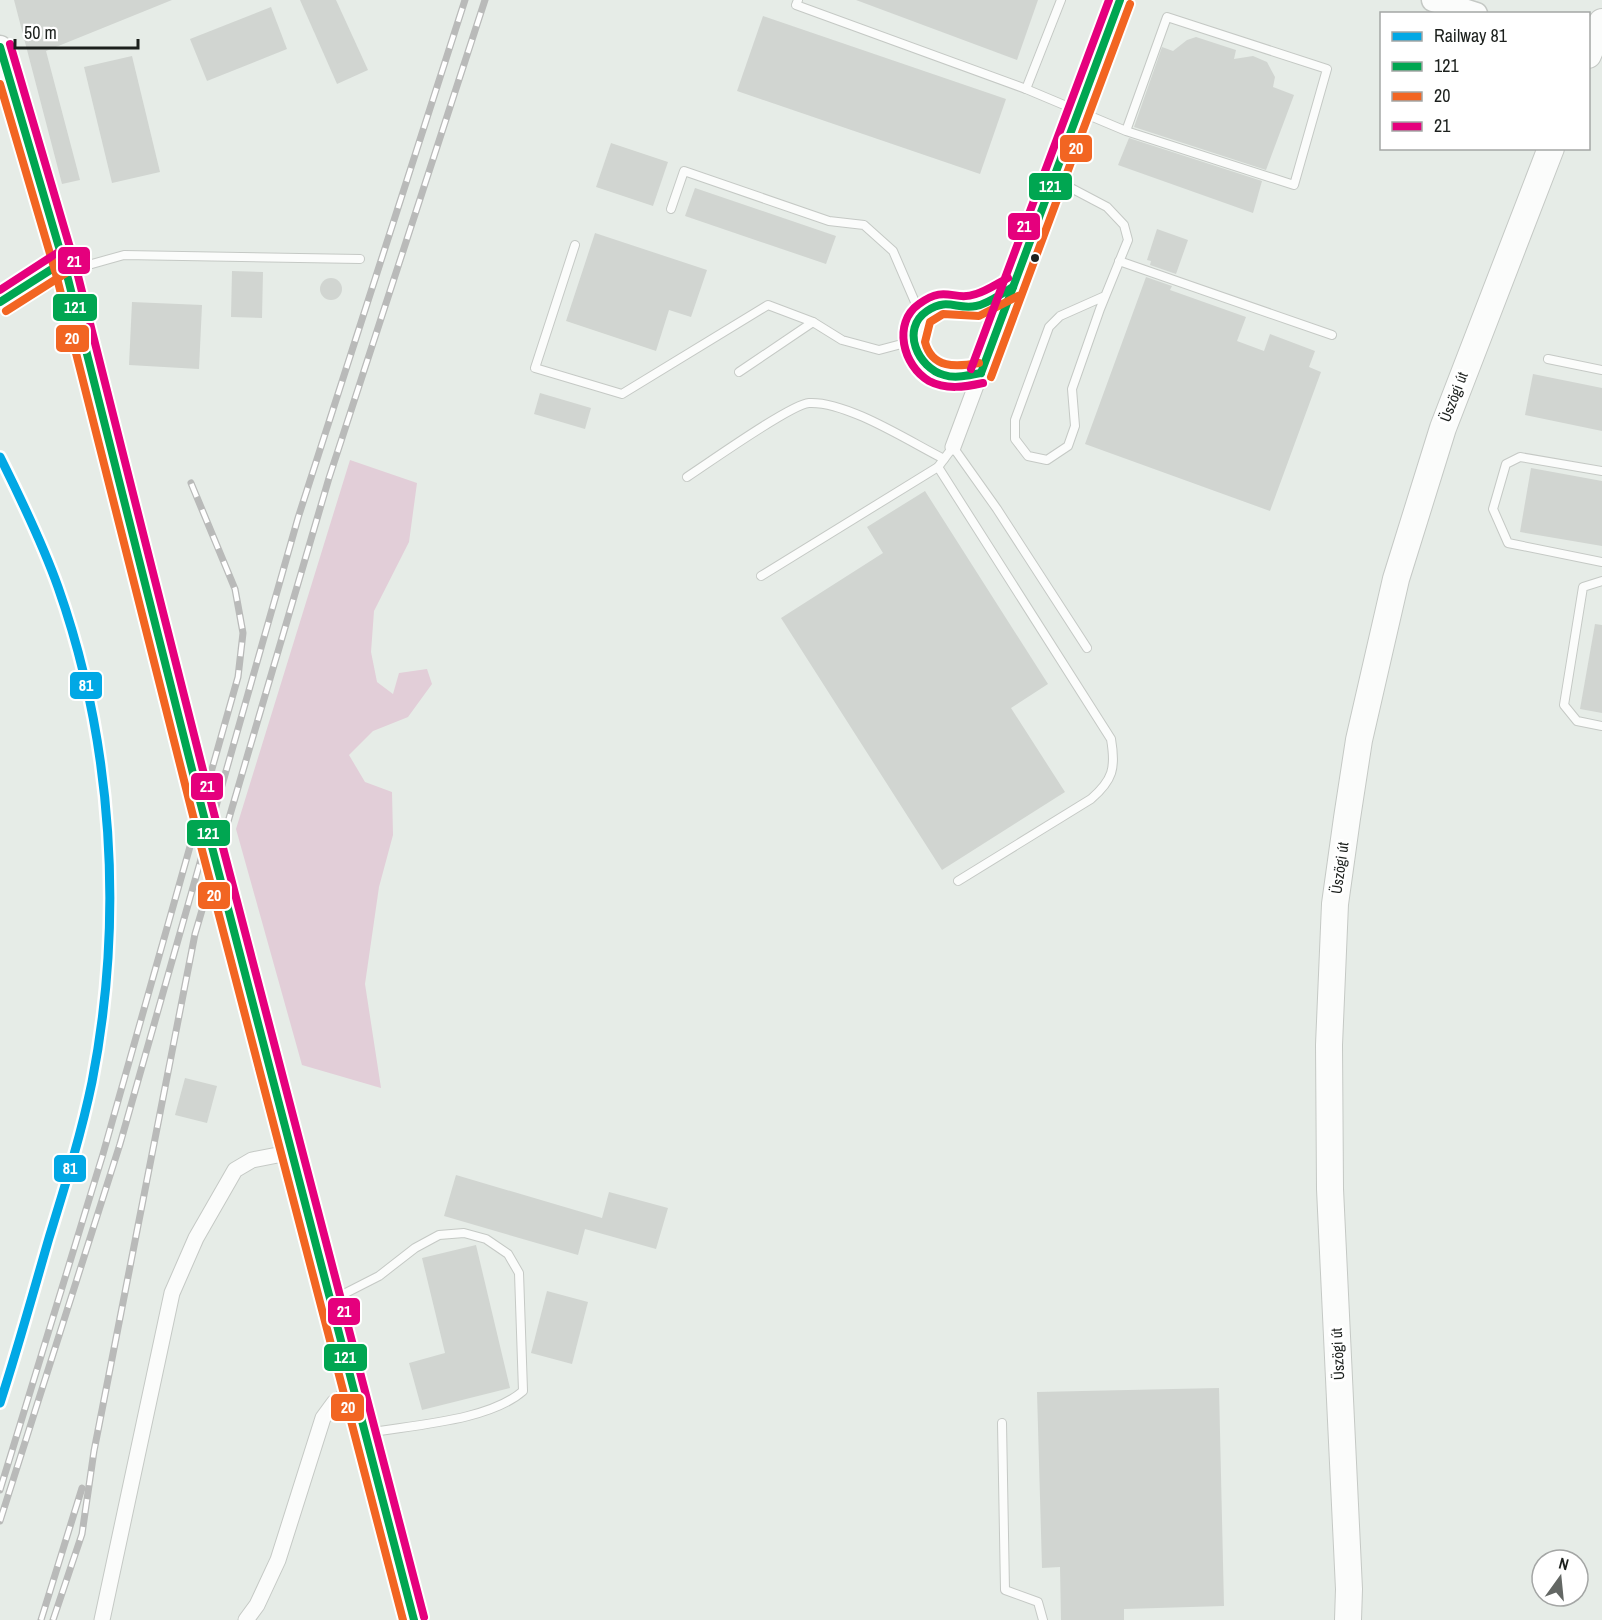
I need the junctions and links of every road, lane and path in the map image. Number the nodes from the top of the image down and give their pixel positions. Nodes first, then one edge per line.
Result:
1 (798, 0) edge
2 (1061, 0) edge
3 (1120, 0) edge
4 (1433, 0) edge
5 (1470, 12) edge
6 (1602, 22) edge
7 (0, 47) edge
8 (1592, 52) edge
9 (1026, 89) junction
10 (1077, 111) junction
11 (1126, 131) junction
12 (1550, 150) edge
13 (1052, 178) junction
14 (671, 209) dead end
15 (575, 245) dead end
16 (360, 259) dead end
17 (1119, 261) junction
18 (64, 266) junction
19 (1012, 287) junction
20 (1105, 296) junction
21 (0, 302) edge
22 (921, 316) junction
23 (813, 322) junction
24 (1332, 335) dead end
25 (913, 342) junction
26 (1548, 359) dead end
27 (1602, 370) edge
28 (740, 372) dead end
29 (981, 373) junction
30 (948, 453) junction
31 (938, 467) junction
32 (1602, 471) edge
33 (687, 477) dead end
34 (1602, 562) edge
35 (761, 576) dead end
36 (1602, 581) edge
37 (1087, 648) dead end
38 (1602, 726) edge
39 (958, 881) dead end
40 (293, 1152) junction
41 (331, 1300) junction
42 (355, 1390) junction
43 (1002, 1423) dead end
44 (366, 1433) junction
45 (102, 1620) edge
46 (246, 1620) edge
47 (414, 1620) edge
48 (1043, 1620) edge
49 (1348, 1620) edge

1 - 9 lane
2 - 9 lane
3 - 10 street
4 - 5 main road
6 - 8 main road
7 - 18 main road
9 - 10 lane
10 - 11 lane
10 - 13 street
11 - 11 lane
12 - 49 main road, Üszögi út
13 - 17 lane
13 - 19 street
14 - 22 lane
15 - 23 lane
16 - 18 lane
17 - 20 lane
17 - 24 lane
18 - 21 street
18 - 40 main road
19 - 22 street
19 - 29 street
20 - 20 lane
22 - 25 street
23 - 25 lane
23 - 28 lane
25 - 29 street
26 - 27 lane
29 - 30 street
30 - 31 lane
30 - 33 lane
30 - 37 lane
31 - 35 lane
31 - 39 lane
32 - 34 lane
36 - 38 lane
40 - 41 main road
40 - 45 street
41 - 42 main road
41 - 44 lane
42 - 44 main road
42 - 46 street
43 - 48 lane
44 - 47 main road

